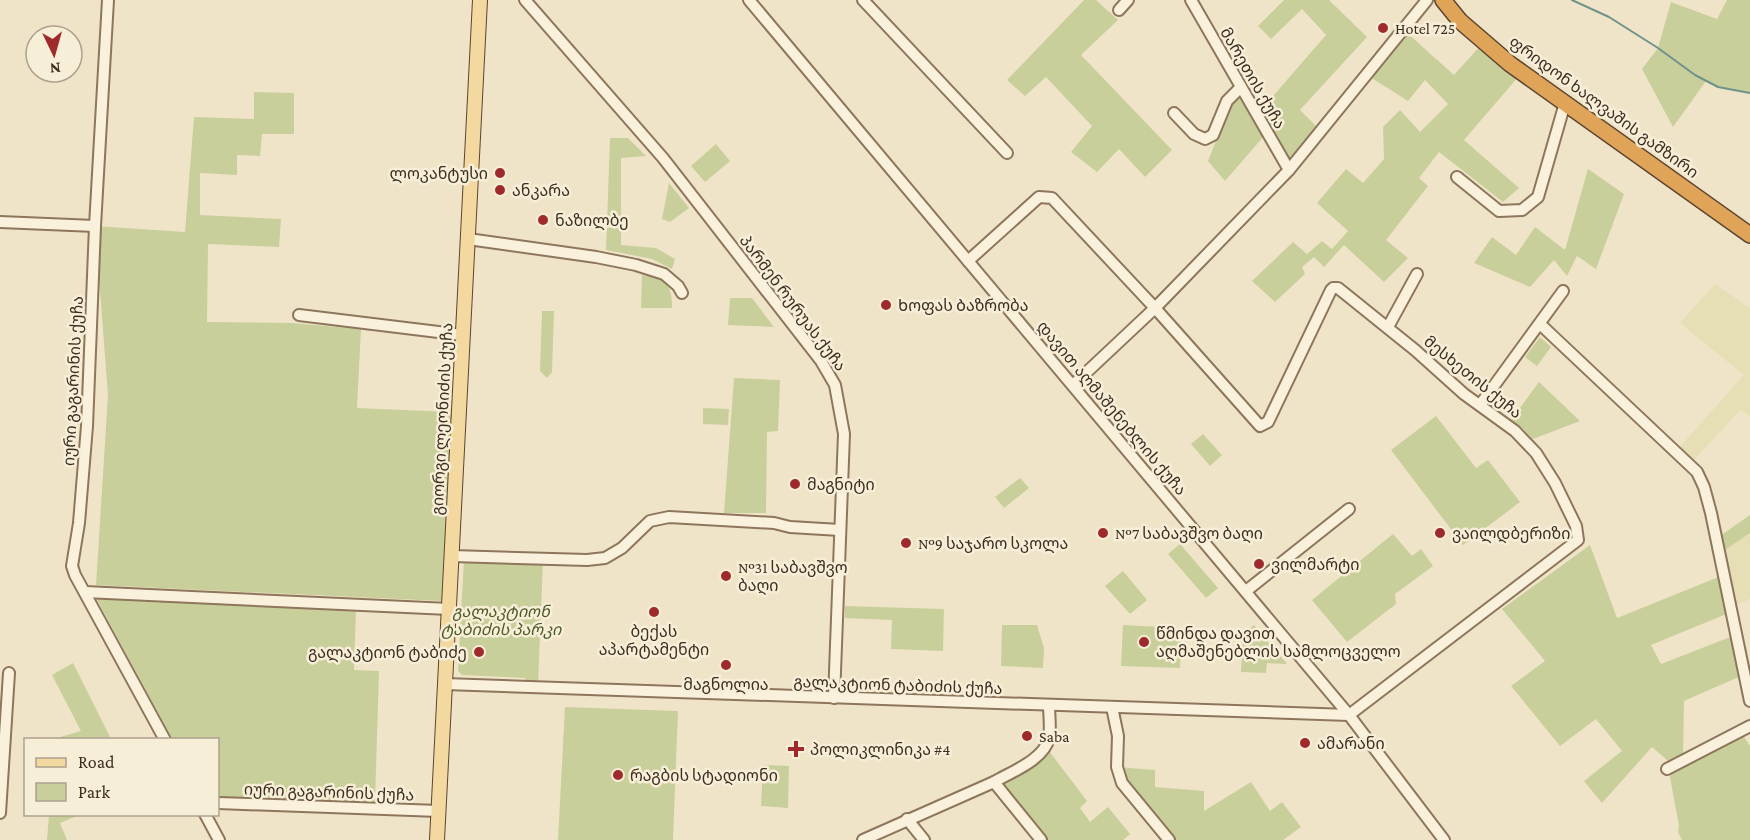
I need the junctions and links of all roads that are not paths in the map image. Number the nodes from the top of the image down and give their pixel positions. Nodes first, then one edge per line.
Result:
1 (108, 0) edge
2 (480, 0) edge
3 (489, 0) edge
4 (525, 0) edge
5 (863, 0) edge
6 (1128, 0) edge
7 (1191, 0) edge
8 (1426, 0) edge
9 (753, 1) edge
10 (1447, 1) edge
11 (1119, 10) dead end
12 (1241, 87) junction
13 (1565, 103) junction
14 (1174, 113) dead end
15 (1007, 153) dead end
16 (1289, 170) junction
17 (1457, 177) dead end
18 (0, 222) edge
19 (95, 226) junction
20 (1750, 235) edge
21 (472, 239) junction
22 (968, 261) junction
23 (1417, 274) dead end
24 (1563, 291) dead end
25 (681, 293) dead end
26 (1155, 308) junction
27 (299, 315) dead end
28 (1540, 324) junction
29 (1388, 327) junction
30 (463, 335) junction
31 (1072, 385) junction
32 (1479, 405) junction
33 (1348, 509) dead end
34 (840, 530) junction
35 (456, 556) junction
36 (1246, 591) junction
37 (85, 592) junction
38 (449, 609) junction
39 (9, 673) dead end
40 (449, 685) junction
41 (834, 698) junction
42 (1750, 701) edge
43 (1049, 705) junction
44 (1112, 707) junction
45 (1349, 715) junction
46 (1750, 726) edge
47 (164, 738) edge
48 (3, 747) edge
49 (1667, 769) dead end
50 (994, 782) junction
51 (219, 803) edge
52 (439, 811) junction
53 (0, 813) edge
54 (206, 816) edge
55 (908, 819) junction
56 (219, 840) edge
57 (437, 840) edge
58 (446, 840) edge
59 (863, 840) edge
60 (924, 840) edge
61 (1041, 840) edge
62 (1170, 840) edge
63 (1444, 840) edge

1 - 19 street, იური გაგარინის ქუჩა
2 - 21 main road, გიორგი ლეონიძის ქუჩა
3 - 21 main road, გიორგი ლეონიძის ქუჩა
4 - 34 street, პარმენ რურუას ქუჩა
5 - 15 street
6 - 11 street
7 - 12 street, მარეთის ქუჩა
8 - 16 street
9 - 22 street, დავით აღმაშენებლის ქუჩა
10 - 13 highway, ფრიდონ ხალვაშის გამზირი
12 - 14 street
12 - 16 street, მარეთის ქუჩა
13 - 17 street
13 - 20 highway, ფრიდონ ხალვაშის გამზირი
16 - 26 street
18 - 19 street
19 - 37 street, იური გაგარინის ქუჩა
21 - 25 street
21 - 30 main road, გიორგი ლეონიძის ქუჩა
21 - 35 main road, გიორგი ლეონიძის ქუჩა
22 - 26 street
22 - 31 street, დავით აღმაშენებლის ქუჩა
23 - 29 street
24 - 28 street
26 - 29 street, მესხეთის ქუჩა
26 - 31 street
27 - 30 street
28 - 32 street
28 - 42 street
29 - 32 street, მესხეთის ქუჩა
30 - 35 main road, გიორგი ლეონიძის ქუჩა
31 - 36 street, დავით აღმაშენებლის ქუჩა
32 - 45 street, მესხეთის ქუჩა
33 - 36 street
34 - 35 street
34 - 41 street, პარმენ რურუას ქუჩა
35 - 38 main road, გიორგი ლეონიძის ქუჩა
35 - 40 main road, გიორგი ლეონიძის ქუჩა
36 - 45 street, დავით აღმაშენებლის ქუჩა
37 - 38 street
37 - 47 street, იური გაგარინის ქუჩა
38 - 40 main road, გიორგი ლეონიძის ქუჩა
39 - 48 street
40 - 41 street, გალაკტიონ ტაბიძის ქუჩა
40 - 52 main road, გიორგი ლეონიძის ქუჩა
40 - 58 main road, გიორგი ლეონიძის ქუჩა
41 - 43 street, გალაკტიონ ტაბიძის ქუჩა
43 - 44 street, გალაკტიონ ტაბიძის ქუჩა
43 - 50 street
44 - 45 street, გალაკტიონ ტაბიძის ქუჩა
44 - 62 street
45 - 63 street, დავით აღმაშენებლის ქუჩა
46 - 49 street
48 - 53 street
50 - 55 street
50 - 61 street
51 - 52 street, იური გაგარინის ქუჩა
52 - 57 main road, გიორგი ლეონიძის ქუჩა
54 - 56 street
55 - 59 street
55 - 60 street

